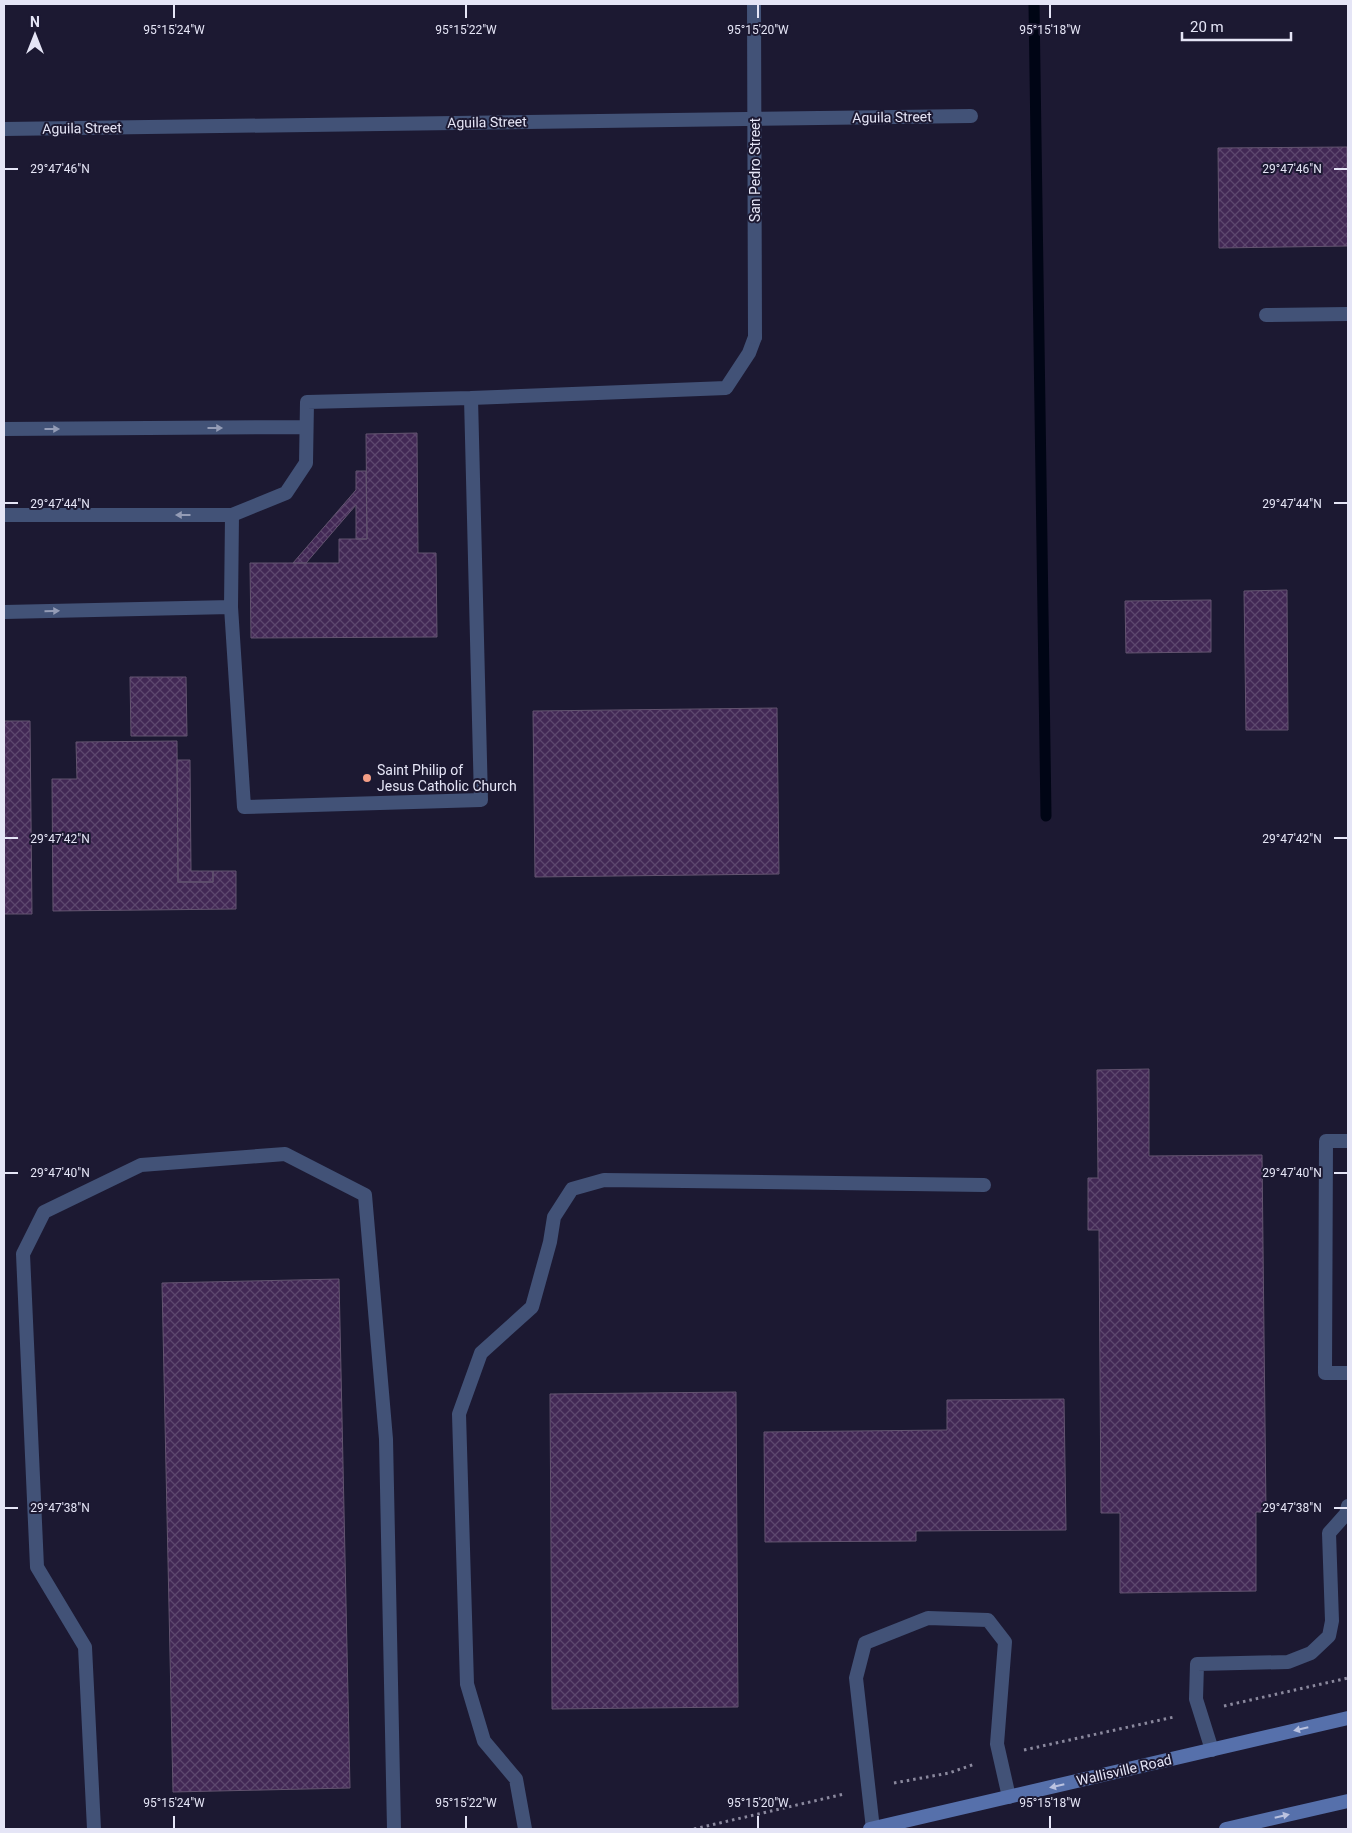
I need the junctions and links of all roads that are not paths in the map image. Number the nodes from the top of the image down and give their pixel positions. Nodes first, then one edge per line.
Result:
1 (754, 4) edge
2 (971, 116) dead end
3 (754, 119) junction
4 (4, 129) edge
5 (1348, 314) edge
6 (1266, 315) dead end
7 (471, 398) junction
8 (306, 427) junction
9 (4, 429) edge
10 (4, 515) edge
11 (232, 515) junction
12 (231, 607) junction
13 (4, 612) edge
14 (1348, 1141) edge
15 (984, 1185) dead end
16 (1348, 1372) edge
17 (1348, 1506) edge
18 (1348, 1718) edge
19 (1212, 1750) junction
20 (1009, 1797) junction
21 (1348, 1801) edge
22 (94, 1829) edge
23 (394, 1829) edge
24 (525, 1829) edge
25 (872, 1829) edge
26 (1226, 1829) edge

1 - 3 street, San Pedro Street
2 - 3 street, Aguila Street
3 - 4 street, Aguila Street
3 - 7 street, San Pedro Street
5 - 6 street
7 - 8 street
7 - 12 street
9 -> 8 street
8 - 11 street
11 -> 10 street
11 - 12 street
13 -> 12 street
14 - 16 street
15 - 24 street
17 - 19 street
18 -> 19 main road, Wallisville Road
19 -> 20 main road, Wallisville Road
20 - 25 main road, Wallisville Road
20 - 25 street
26 -> 21 main road
22 - 23 street

